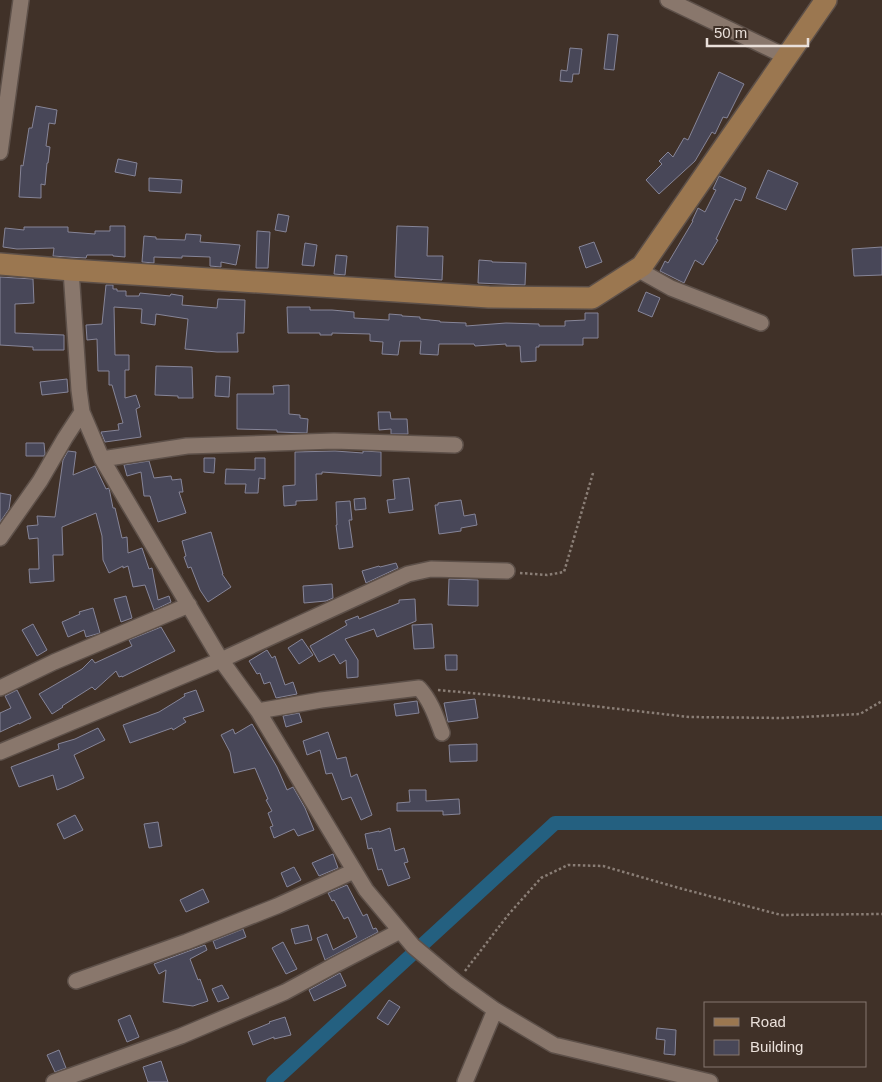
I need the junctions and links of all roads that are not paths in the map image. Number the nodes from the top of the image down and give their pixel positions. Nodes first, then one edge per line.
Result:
1 (21, 0) edge
2 (668, 0) edge
3 (826, 0) edge
4 (787, 57) junction
5 (0, 152) edge
6 (0, 264) edge
7 (637, 269) junction
8 (72, 270) junction
9 (761, 324) dead end
10 (82, 412) junction
11 (455, 445) dead end
12 (102, 459) junction
13 (0, 538) edge
14 (507, 572) road end
15 (189, 605) junction
16 (221, 660) junction
17 (0, 688) edge
18 (258, 711) junction
19 (442, 733) dead end
20 (0, 752) edge
21 (354, 871) junction
22 (400, 931) junction
23 (76, 981) dead end
24 (495, 1010) junction
25 (54, 1082) edge
26 (466, 1082) edge
27 (710, 1082) edge

1 - 5 street
2 - 4 street
3 - 4 street
4 - 7 street
6 - 8 street
7 - 8 street
7 - 9 street
8 - 10 street
10 - 12 street
10 - 13 street
11 - 12 street
12 - 15 street
14 - 16 street
15 - 16 street
15 - 17 street
16 - 18 street
16 - 20 street
18 - 19 street
18 - 21 street
21 - 22 street
21 - 23 street
22 - 24 street
22 - 25 street
24 - 26 street
24 - 27 street

